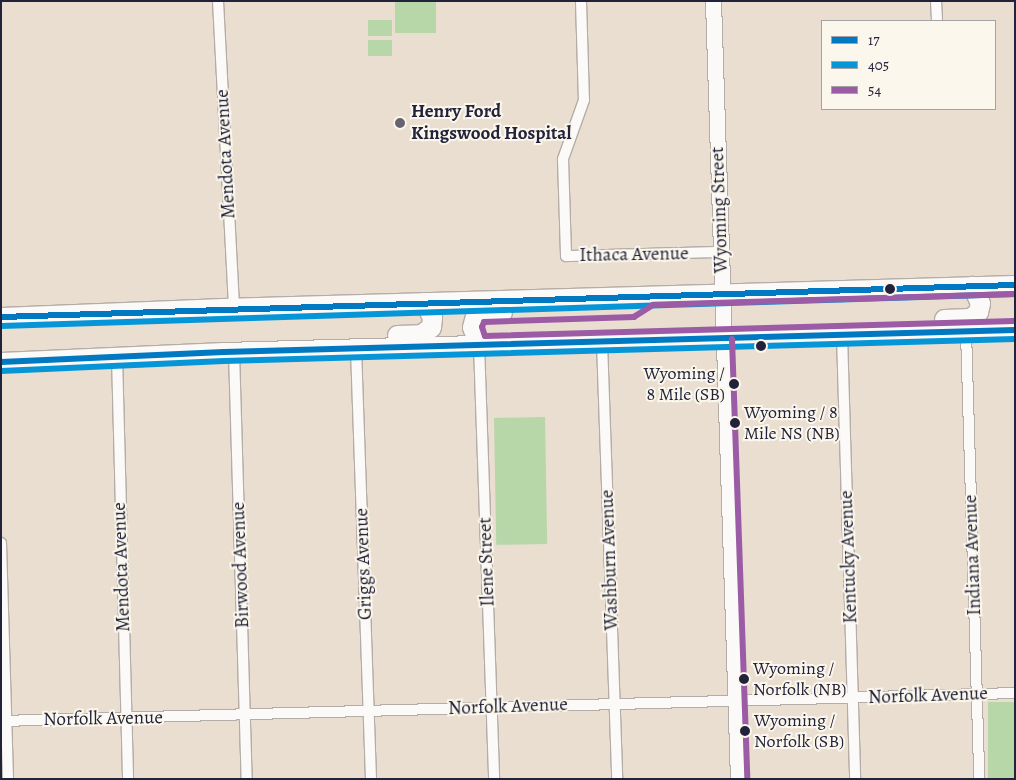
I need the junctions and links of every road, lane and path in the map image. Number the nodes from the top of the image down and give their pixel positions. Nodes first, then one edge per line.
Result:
1 (218, 1) edge
2 (581, 1) edge
3 (713, 1) edge
4 (936, 1) edge
5 (937, 20) edge
6 (721, 252) junction
7 (1015, 285) edge
8 (972, 286) junction
9 (722, 294) junction
10 (650, 296) junction
11 (424, 302) junction
12 (234, 307) junction
13 (121, 311) junction
14 (1, 317) edge
15 (1, 330) edge
16 (1015, 330) edge
17 (966, 331) junction
18 (842, 335) junction
19 (732, 338) junction
20 (602, 342) junction
21 (480, 345) junction
22 (356, 349) junction
23 (302, 350) junction
24 (234, 352) junction
25 (117, 356) junction
26 (1, 362) edge
27 (1, 543) edge
28 (1015, 693) edge
29 (977, 694) junction
30 (853, 698) junction
31 (736, 701) junction
32 (614, 704) junction
33 (491, 709) junction
34 (369, 711) junction
35 (245, 716) junction
36 (126, 719) junction
37 (4, 721) edge
38 (8, 779) edge
39 (128, 779) edge
40 (247, 779) edge
41 (371, 779) edge
42 (494, 779) edge
43 (617, 779) edge
44 (738, 779) edge
45 (856, 779) edge
46 (979, 779) edge

1 - 12 street, Mendota Avenue
2 - 6 street, Ithaca Avenue
3 - 6 street, Wyoming Street
4 - 5 street
6 - 9 street, Wyoming Street
7 - 8 highway
8 - 9 highway
8 - 19 highway
9 - 10 highway
9 - 19 street, Wyoming Street
10 - 11 highway
10 - 21 highway
11 - 12 highway
11 - 23 highway
12 - 13 highway
13 - 14 highway
13 - 15 highway
16 - 17 highway
17 - 18 highway
17 - 29 street, Indiana Avenue
18 - 19 highway
18 - 30 street, Kentucky Avenue
19 - 20 highway
19 - 31 street, Wyoming Street
20 - 21 highway
20 - 32 street, Washburn Avenue
21 - 22 highway
21 - 33 street, Ilene Street
22 - 23 highway
22 - 34 street, Griggs Avenue
23 - 24 highway
24 - 25 highway
24 - 35 street, Birwood Avenue
25 - 26 highway
25 - 36 street, Mendota Avenue
27 - 37 street
28 - 29 street, Norfolk Avenue
29 - 30 street, Norfolk Avenue
29 - 46 street, Indiana Avenue
30 - 31 street, Norfolk Avenue
30 - 45 street, Kentucky Avenue
31 - 32 street, Norfolk Avenue
31 - 44 street, Wyoming Street
32 - 33 street, Norfolk Avenue
32 - 43 street, Washburn Avenue
33 - 34 street, Norfolk Avenue
33 - 42 street, Ilene Street
34 - 35 street, Norfolk Avenue
34 - 41 street, Griggs Avenue
35 - 36 street, Norfolk Avenue
35 - 40 street, Birwood Avenue
36 - 37 street, Norfolk Avenue
36 - 39 street, Mendota Avenue
37 - 38 street

